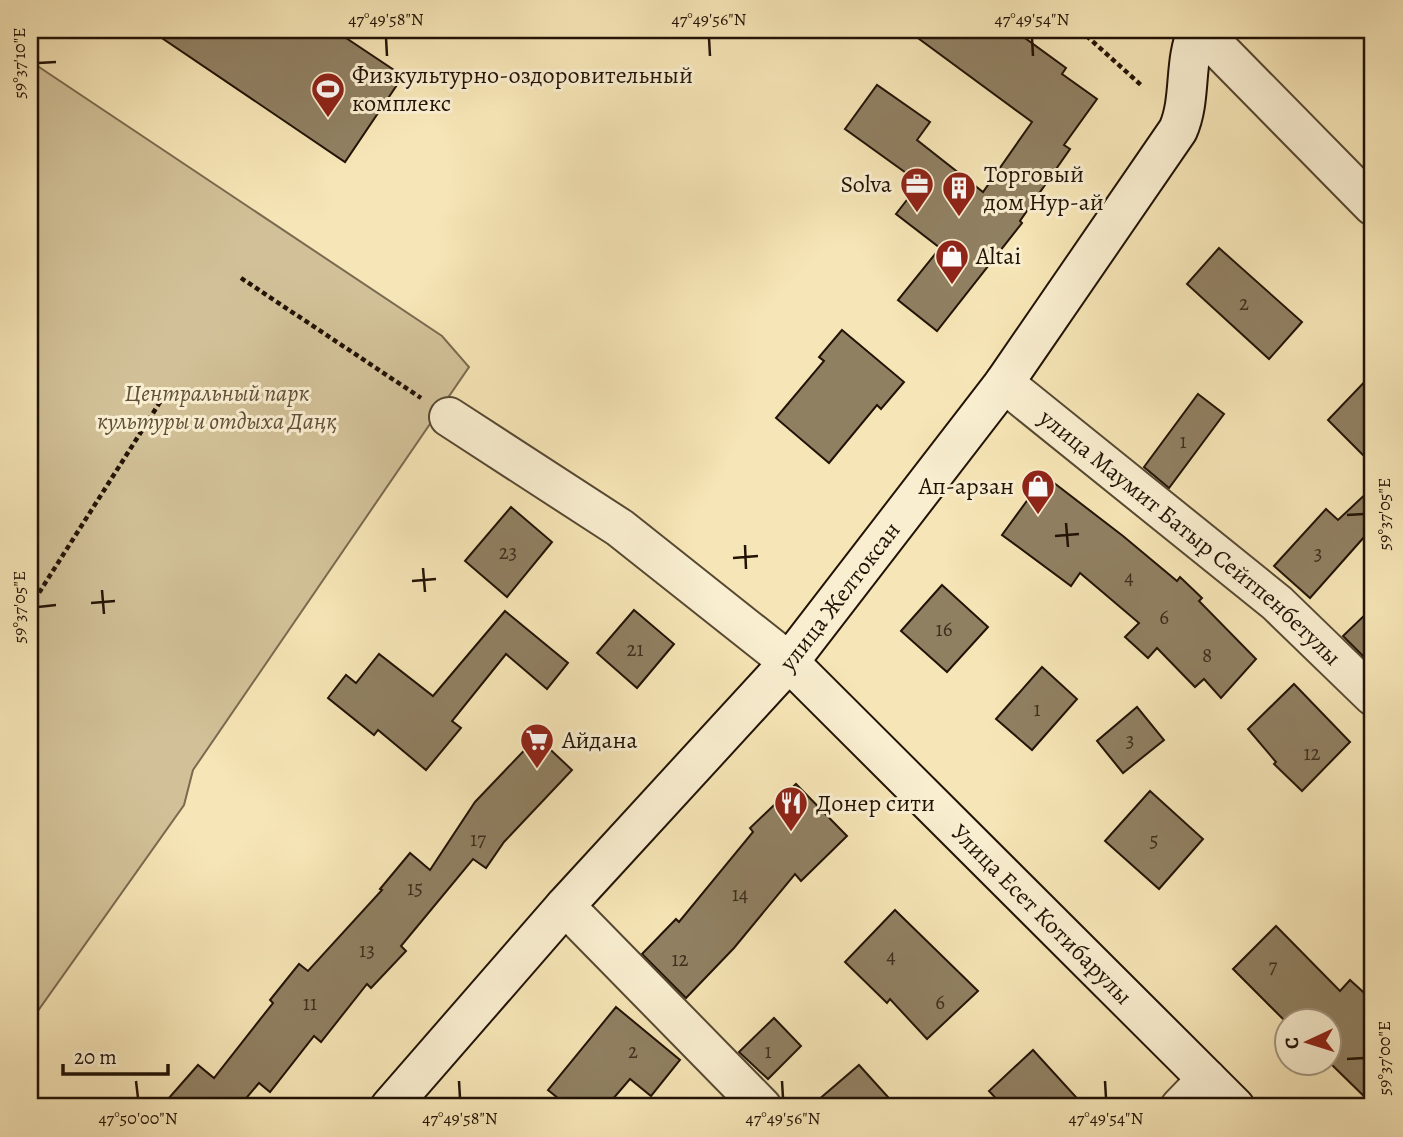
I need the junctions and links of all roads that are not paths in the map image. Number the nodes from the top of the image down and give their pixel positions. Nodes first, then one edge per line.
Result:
1 (1199, 30) edge
2 (1373, 206) edge
3 (1004, 383) junction
4 (449, 417) road end
5 (789, 662) junction
6 (1373, 696) edge
7 (565, 906) junction
8 (1208, 1079) junction
9 (390, 1107) edge
10 (762, 1107) edge
11 (1180, 1107) edge
12 (1235, 1107) edge

1 - 2 street
1 - 3 street, улица Желтоксан
3 - 5 street, улица Желтоксан
3 - 6 street, улица Маумит Батыр Сейтпенбетулы
4 - 5 street, Улица Есет Котибарулы
5 - 7 street, улица Желтоксан
5 - 8 street, Улица Есет Котибарулы
7 - 9 street, улица Желтоксан
7 - 10 street
8 - 11 street
8 - 12 street, Улица Есет Котибарулы

